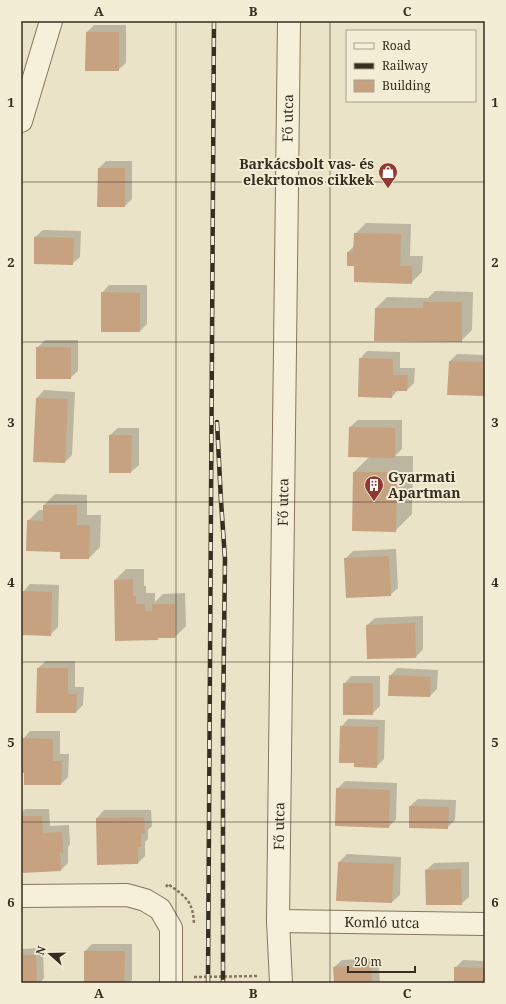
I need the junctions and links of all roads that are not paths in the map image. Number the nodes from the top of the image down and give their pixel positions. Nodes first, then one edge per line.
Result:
1 (51, 21) edge
2 (289, 21) edge
3 (21, 121) edge
4 (21, 896) edge
5 (278, 921) junction
6 (485, 924) edge
7 (281, 979) edge
8 (181, 980) edge

1 - 3 street
2 - 5 street, Fő utca
4 - 8 street
5 - 6 street, Komló utca
5 - 7 street, Fő utca

